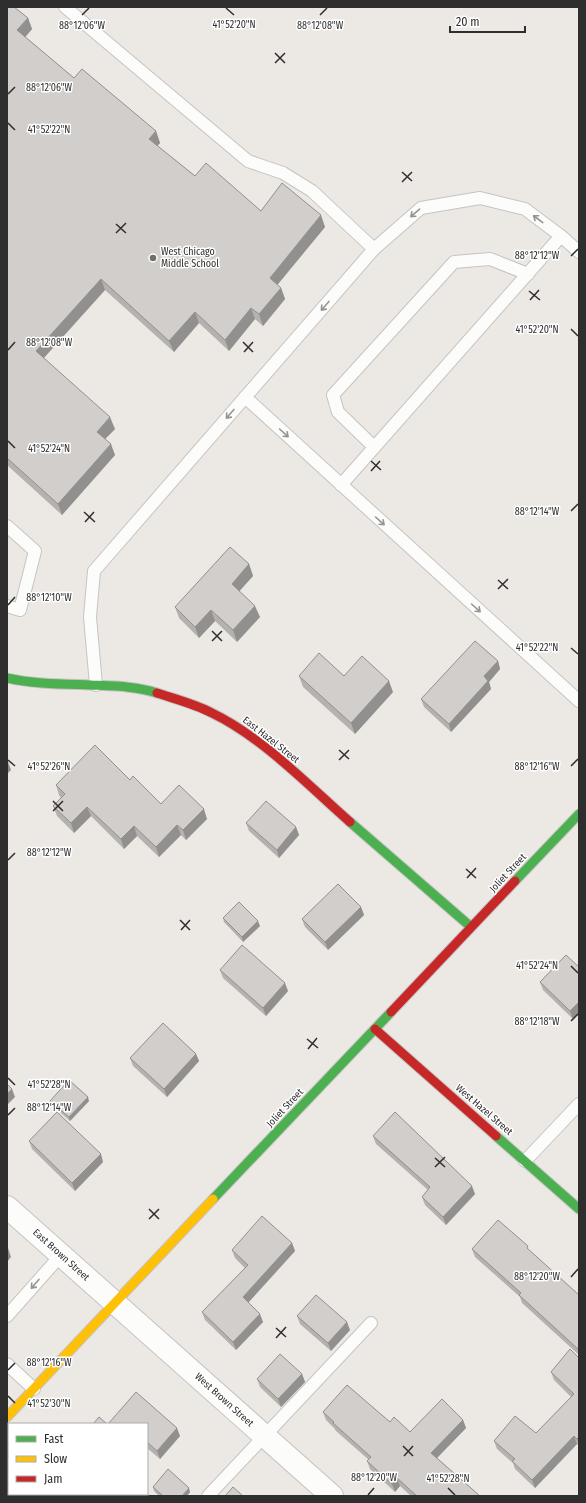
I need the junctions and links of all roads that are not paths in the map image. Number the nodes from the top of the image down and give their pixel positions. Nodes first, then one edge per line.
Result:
1 (65, 7) edge
2 (561, 236) junction
3 (374, 249) junction
4 (579, 252) edge
5 (528, 274) junction
6 (245, 398) junction
7 (374, 448) junction
8 (341, 485) junction
9 (7, 526) edge
10 (7, 606) edge
11 (7, 678) edge
12 (96, 685) junction
13 (579, 702) edge
14 (579, 814) edge
15 (471, 927) junction
16 (375, 1029) junction
17 (579, 1104) edge
18 (526, 1161) junction
19 (7, 1207) edge
20 (579, 1209) edge
21 (61, 1255) junction
22 (115, 1304) junction
23 (7, 1316) edge
24 (371, 1323) dead end
25 (7, 1364) edge
26 (34, 1389) junction
27 (7, 1417) edge
28 (264, 1436) junction
29 (208, 1496) edge
30 (332, 1496) edge

1 - 3 lane
2 -> 3 lane
2 - 4 lane
2 - 5 lane
3 -> 6 lane
5 - 7 lane
5 - 7 lane
6 -> 8 lane
6 -> 12 lane
7 - 8 lane
8 -> 13 lane
9 - 10 lane
11 - 12 street, East Hazel Street
12 - 15 street, East Hazel Street
14 - 15 street, Joliet Street
15 - 16 street, Joliet Street
16 - 18 street, West Hazel Street
16 - 22 street, Joliet Street
17 - 18 lane
18 - 20 street, West Hazel Street
19 - 21 street, East Brown Street
21 - 22 street, East Brown Street
21 -> 23 lane
22 - 26 street, Joliet Street
22 - 28 street, West Brown Street
24 - 28 lane
25 - 26 lane
26 - 27 street, Joliet Street
28 - 29 lane
28 - 30 street, West Brown Street

